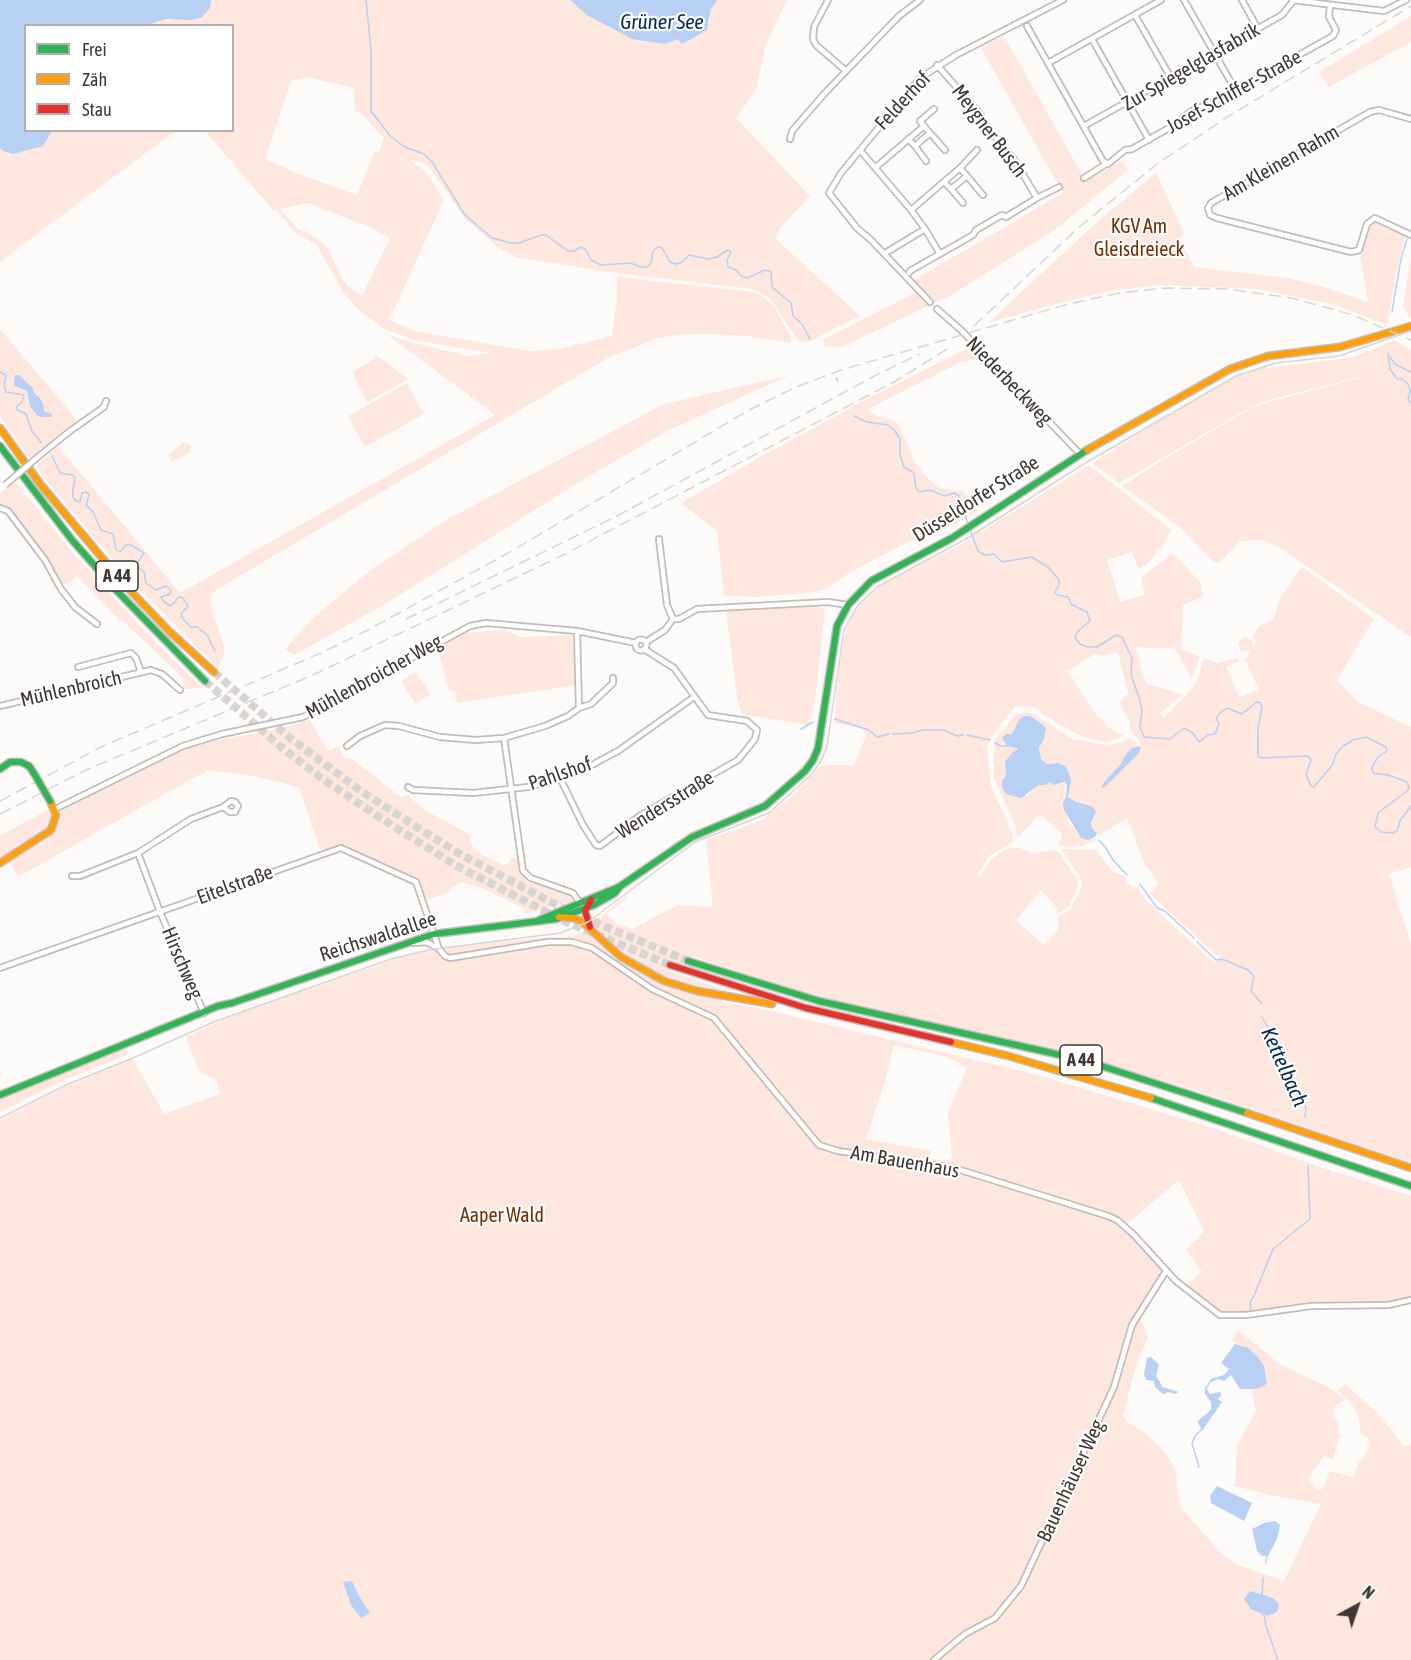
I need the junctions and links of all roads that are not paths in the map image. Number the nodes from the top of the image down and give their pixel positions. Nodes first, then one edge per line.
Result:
1 (828, 0) edge
2 (920, 0) edge
3 (1062, 0) edge
4 (1161, 0) edge
5 (1184, 0) edge
6 (1242, 0) edge
7 (1406, 0) edge
8 (1293, 1) edge
9 (1330, 5) junction
10 (1135, 15) junction
11 (1028, 26) dead end
12 (1258, 29) junction
13 (1092, 39) junction
14 (1214, 54) junction
15 (1048, 63) junction
16 (938, 65) junction
17 (846, 71) junction
18 (1171, 78) junction
19 (1236, 91) junction
20 (1127, 103) junction
21 (934, 109) dead end
22 (1411, 119) edge
23 (924, 126) junction
24 (1084, 126) junction
25 (930, 133) junction
26 (790, 139) dead end
27 (908, 139) junction
28 (1149, 140) junction
29 (915, 146) junction
30 (860, 150) junction
31 (945, 150) dead end
32 (977, 150) dead end
33 (926, 161) dead end
34 (1106, 164) junction
35 (875, 168) junction
36 (960, 168) junction
37 (967, 176) junction
38 (1084, 178) dead end
39 (944, 182) junction
40 (1059, 187) dead end
41 (951, 189) junction
42 (983, 195) dead end
43 (1037, 198) junction
44 (963, 204) dead end
45 (911, 210) junction
46 (925, 229) junction
47 (1411, 235) edge
48 (887, 252) dead end
49 (940, 254) junction
50 (909, 273) dead end
51 (930, 302) dead end
52 (937, 309) dead end
53 (1411, 326) edge
54 (106, 401) dead end
55 (0, 428) edge
56 (0, 446) edge
57 (1080, 454) junction
58 (0, 489) edge
59 (0, 508) edge
60 (659, 539) dead end
61 (848, 605) junction
62 (673, 619) junction
63 (97, 624) dead end
64 (577, 631) junction
65 (646, 642) junction
66 (636, 643) junction
67 (644, 649) junction
68 (78, 667) dead end
69 (141, 672) junction
70 (214, 672) tunnel mouth
71 (613, 678) dead end
72 (205, 681) tunnel mouth
73 (180, 690) dead end
74 (694, 697) junction
75 (0, 706) edge
76 (579, 708) junction
77 (504, 738) junction
78 (347, 746) dead end
79 (0, 769) edge
80 (560, 778) junction
81 (408, 787) dead end
82 (512, 789) junction
83 (223, 807) dead end
84 (55, 809) junction
85 (692, 837) joint
86 (138, 853) junction
87 (0, 863) edge
88 (72, 876) dead end
89 (619, 887) junction
90 (583, 906) junction
91 (160, 912) junction
92 (559, 917) junction
93 (538, 921) junction
94 (590, 927) junction
95 (434, 934) junction
96 (410, 942) junction
97 (439, 949) junction
98 (688, 961) tunnel mouth
99 (670, 965) tunnel mouth
100 (0, 968) edge
101 (806, 1008) junction
102 (204, 1013) junction
103 (0, 1095) edge
104 (1411, 1168) edge
105 (1411, 1186) edge
106 (1166, 1272) junction
107 (1411, 1301) edge
108 (934, 1660) edge

1 - 17 street
2 - 17 street
3 - 16 street, Felderhof
4 - 10 street
5 - 14 street
6 - 12 street
7 - 9 street, Zur Spiegelglasfabrik
8 - 9 street, Zur Spiegelglasfabrik
8 - 12 street, Zur Spiegelglasfabrik
9 - 19 street, Josef-Schiffer-Straße
10 - 13 street
10 - 18 street
11 - 15 street
12 - 14 street, Zur Spiegelglasfabrik
13 - 15 street
13 - 20 street
14 - 18 street, Zur Spiegelglasfabrik
14 - 19 street
15 - 24 street
16 - 30 street, Felderhof
16 - 43 street, Meygner Busch
17 - 26 street
18 - 20 street, Zur Spiegelglasfabrik
19 - 28 street, Josef-Schiffer-Straße
20 - 24 street, Zur Spiegelglasfabrik
20 - 28 street
21 - 23 street
22 - 47 street, Am Kleinen Rahm
23 - 25 street
23 - 27 street
24 - 34 street
25 - 29 street
25 - 31 street
27 - 29 street
27 - 35 street
28 - 34 street, Josef-Schiffer-Straße
29 - 33 street
30 - 35 street
30 - 51 street, Felderhof
32 - 36 street
34 - 38 street, Josef-Schiffer-Straße
35 - 45 street
36 - 37 street
36 - 39 street
37 - 41 street
37 - 42 street
39 - 41 street
39 - 45 street
40 - 43 street, Meygner Busch
41 - 44 street
43 - 49 street, Meygner Busch
45 - 46 street
46 - 48 street
46 - 49 street
49 - 50 street, Meygner Busch
52 - 57 street, Niederbeckweg
53 - 57 main road, Düsseldorfer Straße
54 - 58 street, bridge
55 - 70 main road, A 44, bridge
56 - 72 main road, A 44, bridge
57 - 61 main road, Düsseldorfer Straße
59 - 63 street
60 - 62 street
61 - 62 street
61 - 85 main road, Düsseldorfer Straße
62 - 65 street
64 - 66 street, Mühlenbroicher Weg
64 - 76 street
64 - 84 street, Mühlenbroicher Weg
65 - 66 street
65 - 67 street
66 - 67 street
67 - 74 street
68 - 69 street, Mühlenbroich
69 - 73 street, Mühlenbroich
69 - 75 street, Mühlenbroich
71 - 76 street
74 - 80 street, Pahlshof
74 - 80 street, Wendersstraße
76 - 77 street
77 - 78 street
77 - 82 street
79 - 84 main road, bridge
80 - 82 street, Pahlshof
81 - 82 street, Pahlshof
82 - 90 street
83 - 86 street
84 - 87 main road
85 - 89 main road, Reichswaldallee
86 - 88 street
86 - 91 street, Hirschweg
89 - 90 main road, Reichswaldallee
89 - 90 main road, Reichswaldallee
90 - 92 main road, Reichswaldallee
90 - 93 main road, Reichswaldallee
90 - 94 main road
91 - 95 street, Eitelstraße
91 - 100 street, Eitelstraße
91 - 102 street, Hirschweg
92 - 93 main road, Reichswaldallee
92 - 94 main road
93 - 95 main road, Reichswaldallee
94 - 101 main road
95 - 96 main road, Reichswaldallee
95 - 97 street
96 - 97 street, Am Bauenhaus
96 - 102 main road, Reichswaldallee
97 - 106 street, Am Bauenhaus
98 - 104 main road, A 44
99 - 101 main road, A 44
101 - 105 main road, A 44
102 - 103 main road, Reichswaldallee
106 - 107 street, Am Bauenhaus
106 - 108 street, Bauenhäuser Weg

